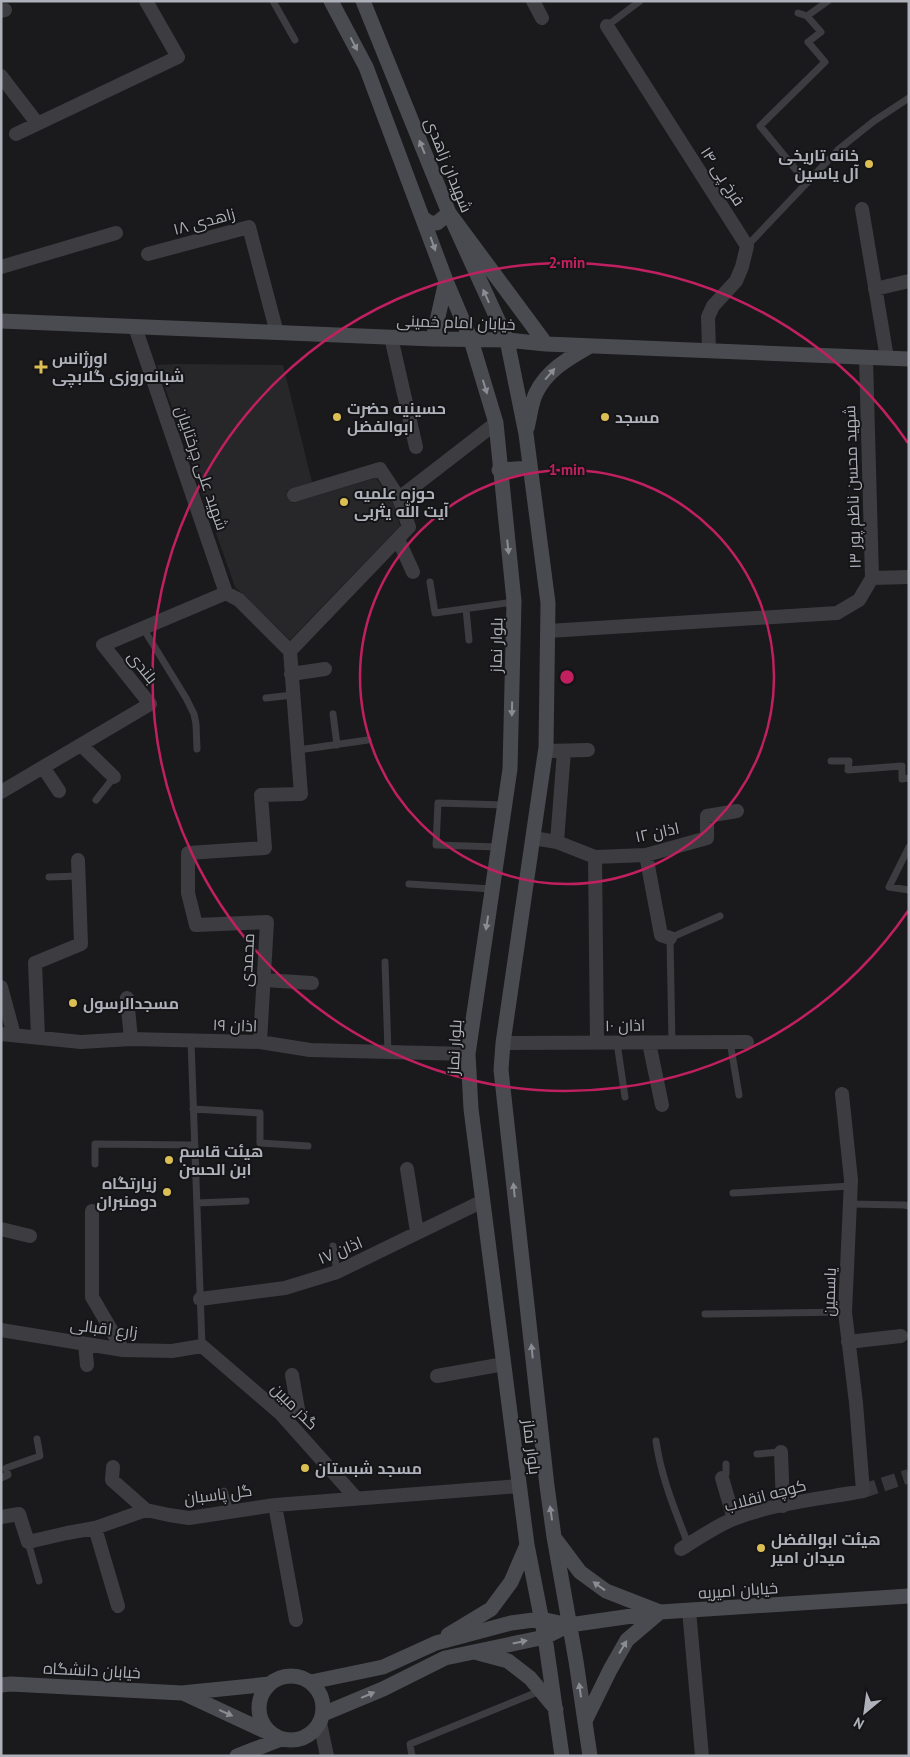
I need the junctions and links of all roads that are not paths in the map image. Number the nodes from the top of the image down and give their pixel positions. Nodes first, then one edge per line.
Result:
1 (146, 1) edge
2 (273, 1) edge
3 (331, 1) edge
4 (533, 1) edge
5 (640, 1) edge
6 (828, 1) edge
7 (364, 2) edge
8 (798, 12) dead end
9 (807, 16) junction
10 (542, 18) dead end
11 (607, 26) joint
12 (295, 40) dead end
13 (1, 76) edge
14 (909, 98) edge
15 (37, 123) junction
16 (16, 134) dead end
17 (806, 182) junction
18 (862, 209) dead end
19 (449, 213) junction
20 (423, 218) junction
21 (116, 233) dead end
22 (747, 246) junction
23 (148, 254) dead end
24 (1, 267) edge
25 (446, 281) junction
26 (909, 281) edge
27 (875, 289) junction
28 (1, 321) edge
29 (135, 327) junction
30 (277, 333) junction
31 (391, 337) junction
32 (433, 339) junction
33 (471, 340) junction
34 (507, 340) junction
35 (546, 344) junction
36 (590, 346) junction
37 (709, 351) junction
38 (866, 358) junction
39 (887, 358) junction
40 (909, 359) edge
41 (496, 423) junction
42 (526, 434) junction
43 (416, 447) dead end
44 (530, 468) junction
45 (499, 470) junction
46 (294, 495) dead end
47 (399, 498) junction
48 (398, 539) junction
49 (413, 572) dead end
50 (909, 577) edge
51 (872, 578) junction
52 (430, 582) dead end
53 (226, 593) junction
54 (514, 602) junction
55 (466, 609) junction
56 (143, 628) junction
57 (548, 631) junction
58 (469, 640) dead end
59 (290, 651) junction
60 (325, 669) dead end
61 (291, 674) junction
62 (293, 695) junction
63 (266, 698) dead end
64 (333, 714) dead end
65 (368, 740) dead end
66 (81, 745) junction
67 (337, 745) junction
68 (198, 749) dead end
69 (298, 750) junction
70 (564, 750) junction
71 (588, 750) dead end
72 (546, 752) junction
73 (831, 760) dead end
74 (43, 767) junction
75 (114, 777) joint
76 (909, 778) edge
77 (59, 791) dead end
78 (1, 792) edge
79 (96, 800) dead end
80 (505, 805) junction
81 (737, 811) dead end
82 (533, 838) junction
83 (557, 842) junction
84 (909, 846) edge
85 (498, 847) junction
86 (646, 855) junction
87 (595, 857) junction
88 (78, 860) dead end
89 (79, 876) junction
90 (49, 877) dead end
91 (409, 884) dead end
92 (492, 889) junction
93 (909, 890) edge
94 (720, 916) dead end
95 (670, 938) junction
96 (385, 962) dead end
97 (264, 980) junction
98 (312, 983) dead end
99 (1, 988) edge
100 (127, 998) dead end
101 (8, 1035) edge
102 (38, 1037) junction
103 (131, 1039) junction
104 (191, 1041) junction
105 (260, 1042) junction
106 (730, 1042) junction
107 (747, 1042) dead end
108 (503, 1043) junction
109 (597, 1043) junction
110 (617, 1043) junction
111 (649, 1043) junction
112 (672, 1043) junction
113 (388, 1052) junction
114 (468, 1054) junction
115 (842, 1094) dead end
116 (739, 1095) dead end
117 (625, 1097) dead end
118 (662, 1105) dead end
119 (193, 1109) junction
120 (195, 1145) junction
121 (308, 1146) dead end
122 (95, 1164) dead end
123 (407, 1169) dead end
124 (851, 1186) junction
125 (734, 1192) dead end
126 (246, 1201) dead end
127 (483, 1201) junction
128 (197, 1203) junction
129 (850, 1204) junction
130 (909, 1206) edge
131 (92, 1210) dead end
132 (1, 1228) edge
133 (417, 1232) junction
134 (30, 1236) dead end
135 (333, 1246) dead end
136 (337, 1272) junction
137 (200, 1299) junction
138 (844, 1312) junction
139 (705, 1314) dead end
140 (1, 1330) edge
141 (901, 1336) dead end
142 (848, 1342) junction
143 (85, 1344) junction
144 (202, 1346) junction
145 (123, 1350) junction
146 (504, 1364) junction
147 (87, 1365) dead end
148 (292, 1375) dead end
149 (436, 1376) dead end
150 (281, 1414) junction
151 (37, 1439) dead end
152 (656, 1441) dead end
153 (781, 1452) joint
154 (756, 1454) dead end
155 (726, 1464) dead end
156 (113, 1467) dead end
157 (1, 1478) edge
158 (722, 1478) joint
159 (519, 1486) junction
160 (224, 1491) dead end
161 (863, 1491) joint
162 (356, 1498) junction
163 (275, 1505) junction
164 (784, 1506) junction
165 (146, 1510) junction
166 (230, 1511) junction
167 (1, 1517) edge
168 (734, 1520) junction
169 (95, 1528) junction
170 (554, 1537) junction
171 (28, 1542) junction
172 (527, 1545) junction
173 (684, 1547) joint
174 (39, 1581) dead end
175 (909, 1596) edge
176 (118, 1606) dead end
177 (689, 1610) junction
178 (660, 1612) junction
179 (541, 1619) junction
180 (296, 1620) dead end
181 (570, 1625) junction
182 (545, 1637) junction
183 (436, 1643) junction
184 (474, 1652) junction
185 (311, 1682) junction
186 (270, 1684) junction
187 (1, 1685) edge
188 (540, 1690) junction
189 (182, 1693) junction
190 (556, 1709) junction
191 (322, 1719) junction
192 (584, 1721) junction
193 (276, 1736) junction
194 (237, 1756) edge
195 (327, 1756) edge
196 (412, 1756) edge
197 (562, 1756) edge
198 (590, 1756) edge
199 (702, 1756) edge

1 - 15 street
2 - 12 lane
3 -> 20 main road
4 - 10 street
5 - 11 lane
6 - 9 lane
19 -> 7 main road, شهیدان زاهدی
8 - 9 lane
9 - 17 lane
11 - 22 street, فرخ پی ۱۴
13 - 15 street
14 - 17 lane
15 - 16 street
17 - 22 lane
18 - 27 street
19 - 20 main road
34 -> 19 main road, شهیدان زاهدی
19 - 35 main road
20 -> 25 main road
21 - 24 street
22 - 37 street
23 - 30 street, زاهدی ۱۸
25 - 32 main road
25 - 33 main road
26 - 27 street
27 - 39 street
28 - 29 main road, خیابان امام خمینی
29 - 30 main road, خیابان امام خمینی
29 - 53 street, شهید علی چرختابیان
30 - 31 main road, خیابان امام خمینی
31 - 32 main road, خیابان امام خمینی
31 - 43 street
32 - 33 main road, خیابان امام خمینی
33 - 34 main road, خیابان امام خمینی
33 -> 41 main road, بلوار نماز
34 - 35 main road, خیابان امام خمینی
34 - 42 main road, بلوار نماز
35 - 36 main road, خیابان امام خمینی
36 - 37 main road, خیابان امام خمینی
42 -> 36 main road
37 - 38 main road, خیابان امام خمینی
38 - 39 main road, خیابان امام خمینی
38 - 51 street, شهید محسن ناظم پور ۱۳
39 - 40 main road, خیابان امام خمینی
41 - 45 main road, بلوار نماز
41 - 47 street
42 - 44 main road, بلوار نماز
44 - 45 main road
44 - 57 main road, بلوار نماز
45 -> 54 main road, بلوار نماز
46 - 47 street
47 - 48 street
48 - 49 street
48 - 59 street
50 - 51 street, شهید محسن ناظم پور ۱۳
51 - 57 street
52 - 55 lane
53 - 56 street, بلندی
53 - 59 street
54 - 55 lane
54 -> 80 main road, بلوار نماز
55 - 58 lane
56 - 66 street, بلندی
56 - 68 lane
57 - 72 main road, بلوار نماز
59 - 61 street
60 - 61 street
61 - 62 street
62 - 63 lane
62 - 69 street
64 - 67 lane
65 - 67 lane
66 - 74 street, بلندی
66 - 75 street
67 - 69 lane
69 - 97 street, محمدی
70 - 71 street
70 - 72 street
70 - 83 street
72 - 82 main road, بلوار نماز
73 - 76 lane
74 - 77 street
74 - 78 street, بلندی
75 - 79 lane
80 - 85 main road, بلوار نماز
80 - 85 lane
81 - 86 street, اذان ۱۲
82 - 83 street, اذان ۱۲
82 - 108 main road, بلوار نماز
83 - 87 street, اذان ۱۲
84 - 93 lane
85 - 92 main road, بلوار نماز
86 - 87 street, اذان ۱۲
86 - 95 street
87 - 109 street
88 - 89 street
89 - 90 lane
89 - 102 street
91 - 92 lane
92 -> 114 main road, بلوار نماز
94 - 95 lane
95 - 112 lane
96 - 113 lane
97 - 98 street
97 - 105 street, محمدی
99 - 101 street
100 - 103 street
101 - 102 street, اذان ۱۹
102 - 103 street, اذان ۱۹
103 - 104 street, اذان ۱۹
104 - 105 street, اذان ۱۹
104 - 119 lane
105 - 113 street, اذان ۱۹
106 - 107 street, اذان ۱۰
106 - 112 street, اذان ۱۰
106 - 116 lane
108 - 109 street, اذان ۱۰
170 -> 108 main road, بلوار نماز
109 - 110 street, اذان ۱۰
110 - 111 street, اذان ۱۰
110 - 117 lane
111 - 112 street, اذان ۱۰
111 - 118 street
113 - 114 street, اذان ۱۹
114 - 127 main road, بلوار نماز
115 - 124 street, یاسمین
119 - 120 lane
119 - 121 lane
120 - 122 lane
120 - 128 lane
123 - 133 street
124 - 125 lane
124 - 129 street, یاسمین
126 - 128 lane
127 - 133 street, اذان ۱۷
127 - 146 main road, بلوار نماز
128 - 137 lane
129 - 130 lane
129 - 138 street, یاسمین
131 - 145 street
132 - 134 street
133 - 136 street, اذان ۱۷
135 - 136 lane
136 - 137 street, اذان ۱۷
137 - 144 lane
138 - 139 lane
138 - 142 street, یاسمین
140 - 143 street, زارع اقبالی
141 - 142 street
142 - 161 street, یاسمین
143 - 145 street, زارع اقبالی
143 - 147 street
144 - 145 street, زارع اقبالی
144 - 150 street, گذر مبین
146 - 149 street
146 - 159 main road, بلوار نماز
148 - 150 street
150 - 162 street, گذر مبین
151 - 157 lane
152 - 173 lane
153 - 154 lane
153 - 164 street
155 - 158 lane
156 - 165 street
158 - 168 street
159 - 162 street, گل پاسبان
159 - 172 main road, بلوار نماز
160 - 166 lane
161 - 164 street, کوچه انقلاب
162 - 163 street, گل پاسبان
163 - 166 street, گل پاسبان
163 - 180 street
164 - 168 street, کوچه انقلاب
165 - 166 street, گل پاسبان
165 - 169 street
167 - 171 street
168 - 173 street, کوچه انقلاب
169 - 171 street
169 - 176 street
178 -> 170 main road
170 - 181 main road, بلوار نماز
171 - 174 lane
172 - 179 main road, بلوار نماز
172 - 183 main road
175 - 177 main road, خیابان امیریه
177 - 178 main road, خیابان امیریه
177 - 199 street
178 - 181 main road, خیابان امیریه
192 -> 178 main road
179 - 181 main road
179 - 182 main road, بلوار نماز
179 - 183 main road
181 - 182 main road
192 -> 181 main road, بلوار نماز
184 -> 182 main road
182 - 190 main road, بلوار نماز
183 - 185 main road
184 - 188 main road
191 -> 184 main road
185 - 186 main road
185 - 191 main road
186 - 189 main road
186 - 193 main road
187 - 189 main road, خیابان دانشگاه
188 - 190 main road
188 - 196 lane
189 -> 193 main road
190 - 197 main road, بلوار نماز
191 - 193 main road
191 - 195 street
192 - 198 main road, بلوار نماز
193 - 194 main road

